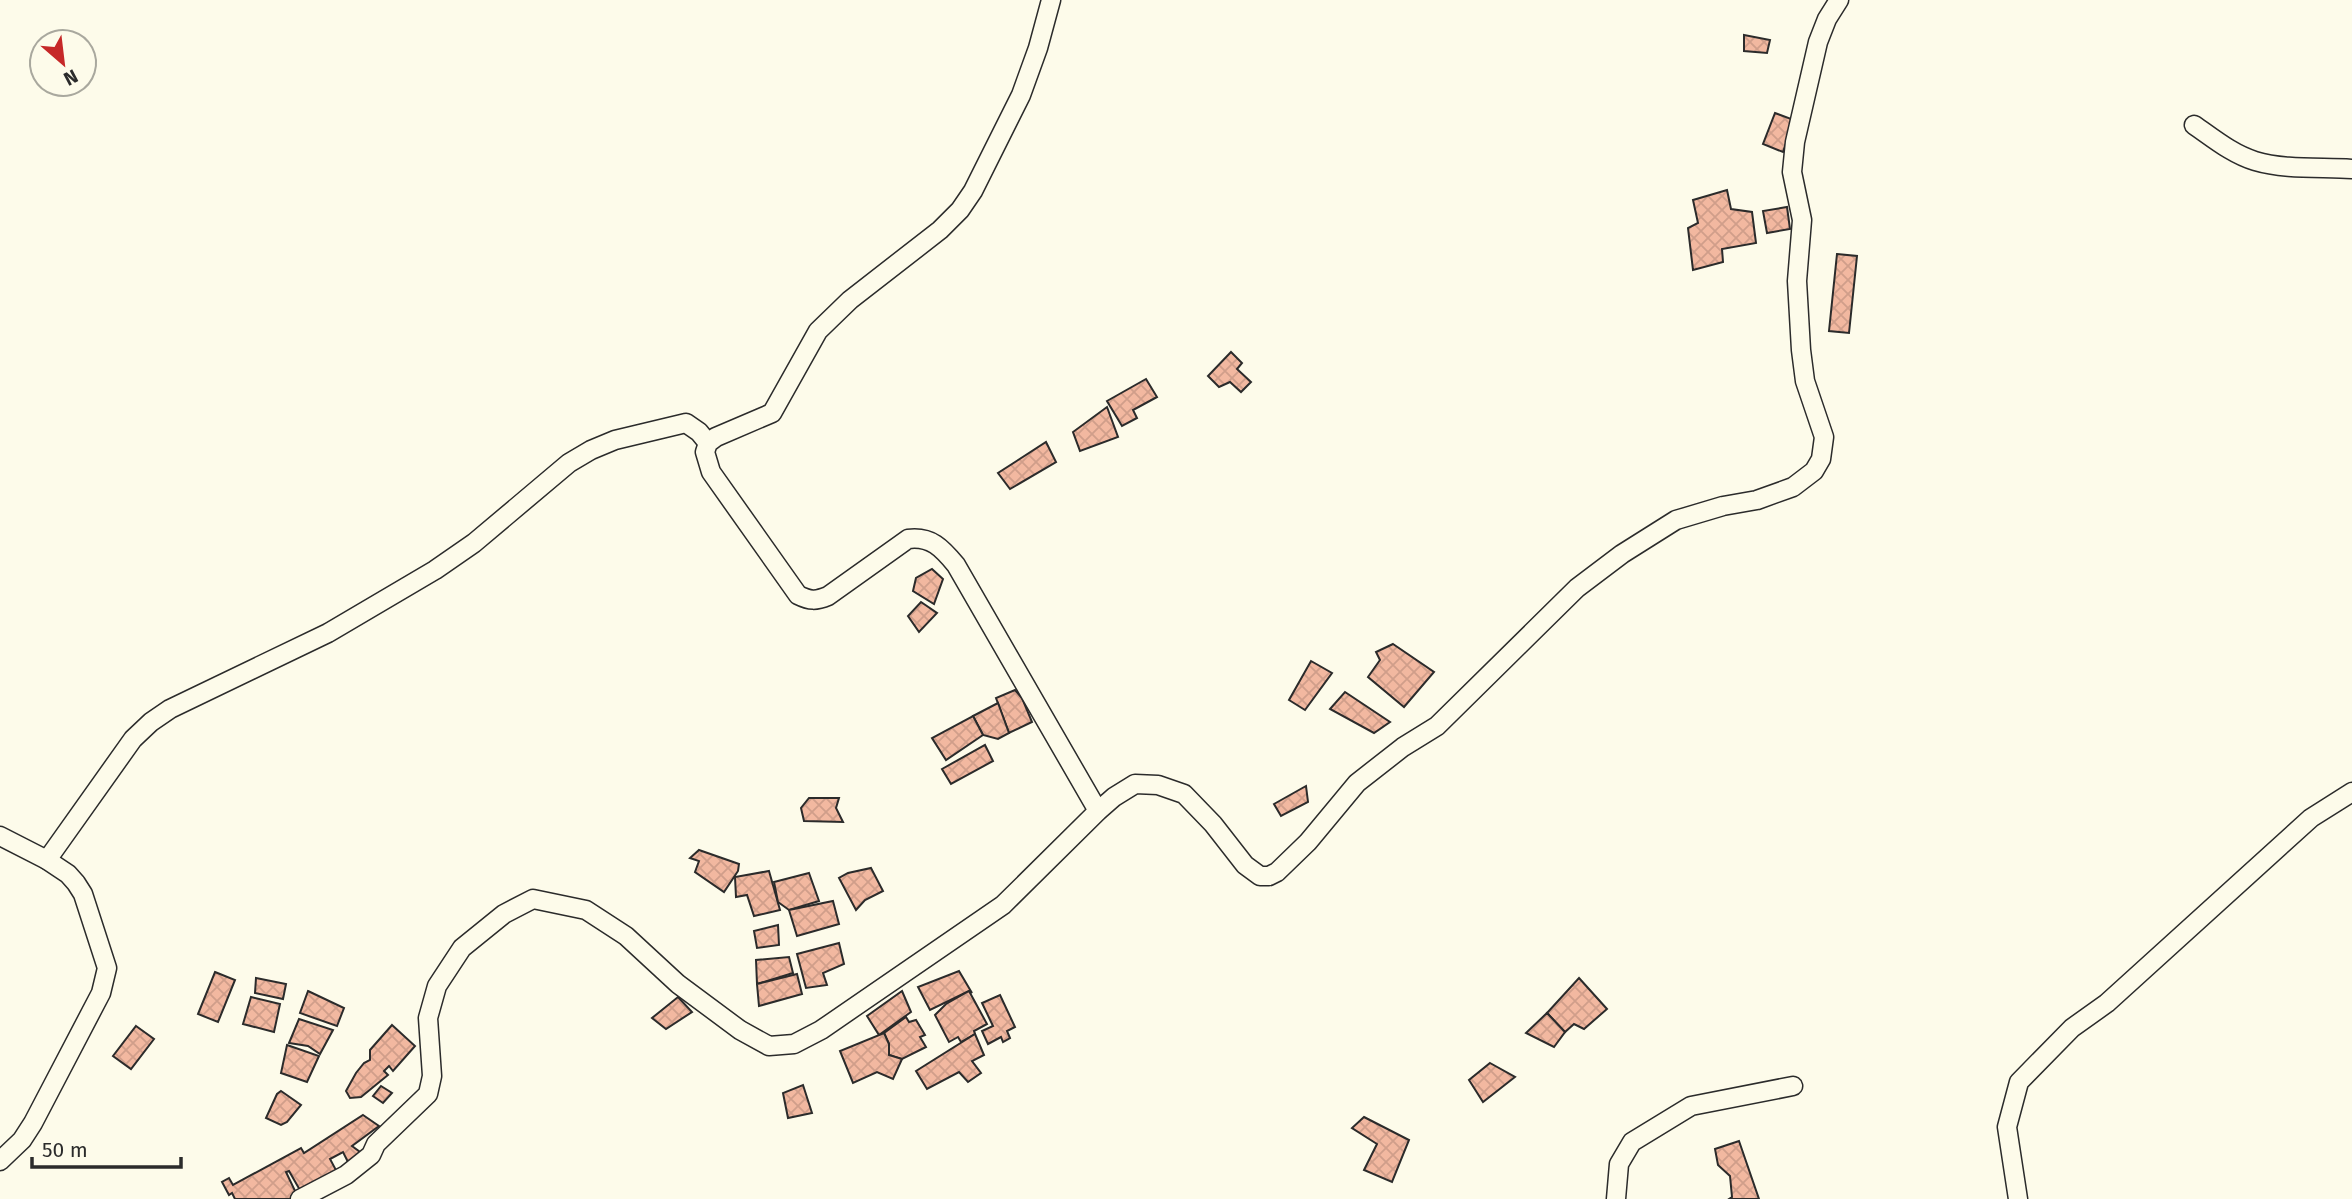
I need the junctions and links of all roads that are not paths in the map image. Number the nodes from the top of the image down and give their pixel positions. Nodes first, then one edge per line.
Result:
1 (1051, 0) edge
2 (1839, 0) edge
3 (2194, 125) dead end
4 (2352, 169) edge
5 (708, 443) junction
6 (2352, 792) edge
7 (1098, 811) junction
8 (0, 836) edge
9 (47, 860) junction
10 (1793, 1086) dead end
11 (0, 1161) edge
12 (300, 1199) edge
13 (1616, 1199) edge
14 (2018, 1199) edge

1 - 5 street
2 - 7 street
3 - 4 street
5 - 7 street
5 - 9 street
6 - 14 street
7 - 12 street
8 - 9 street
9 - 11 street
10 - 13 street

